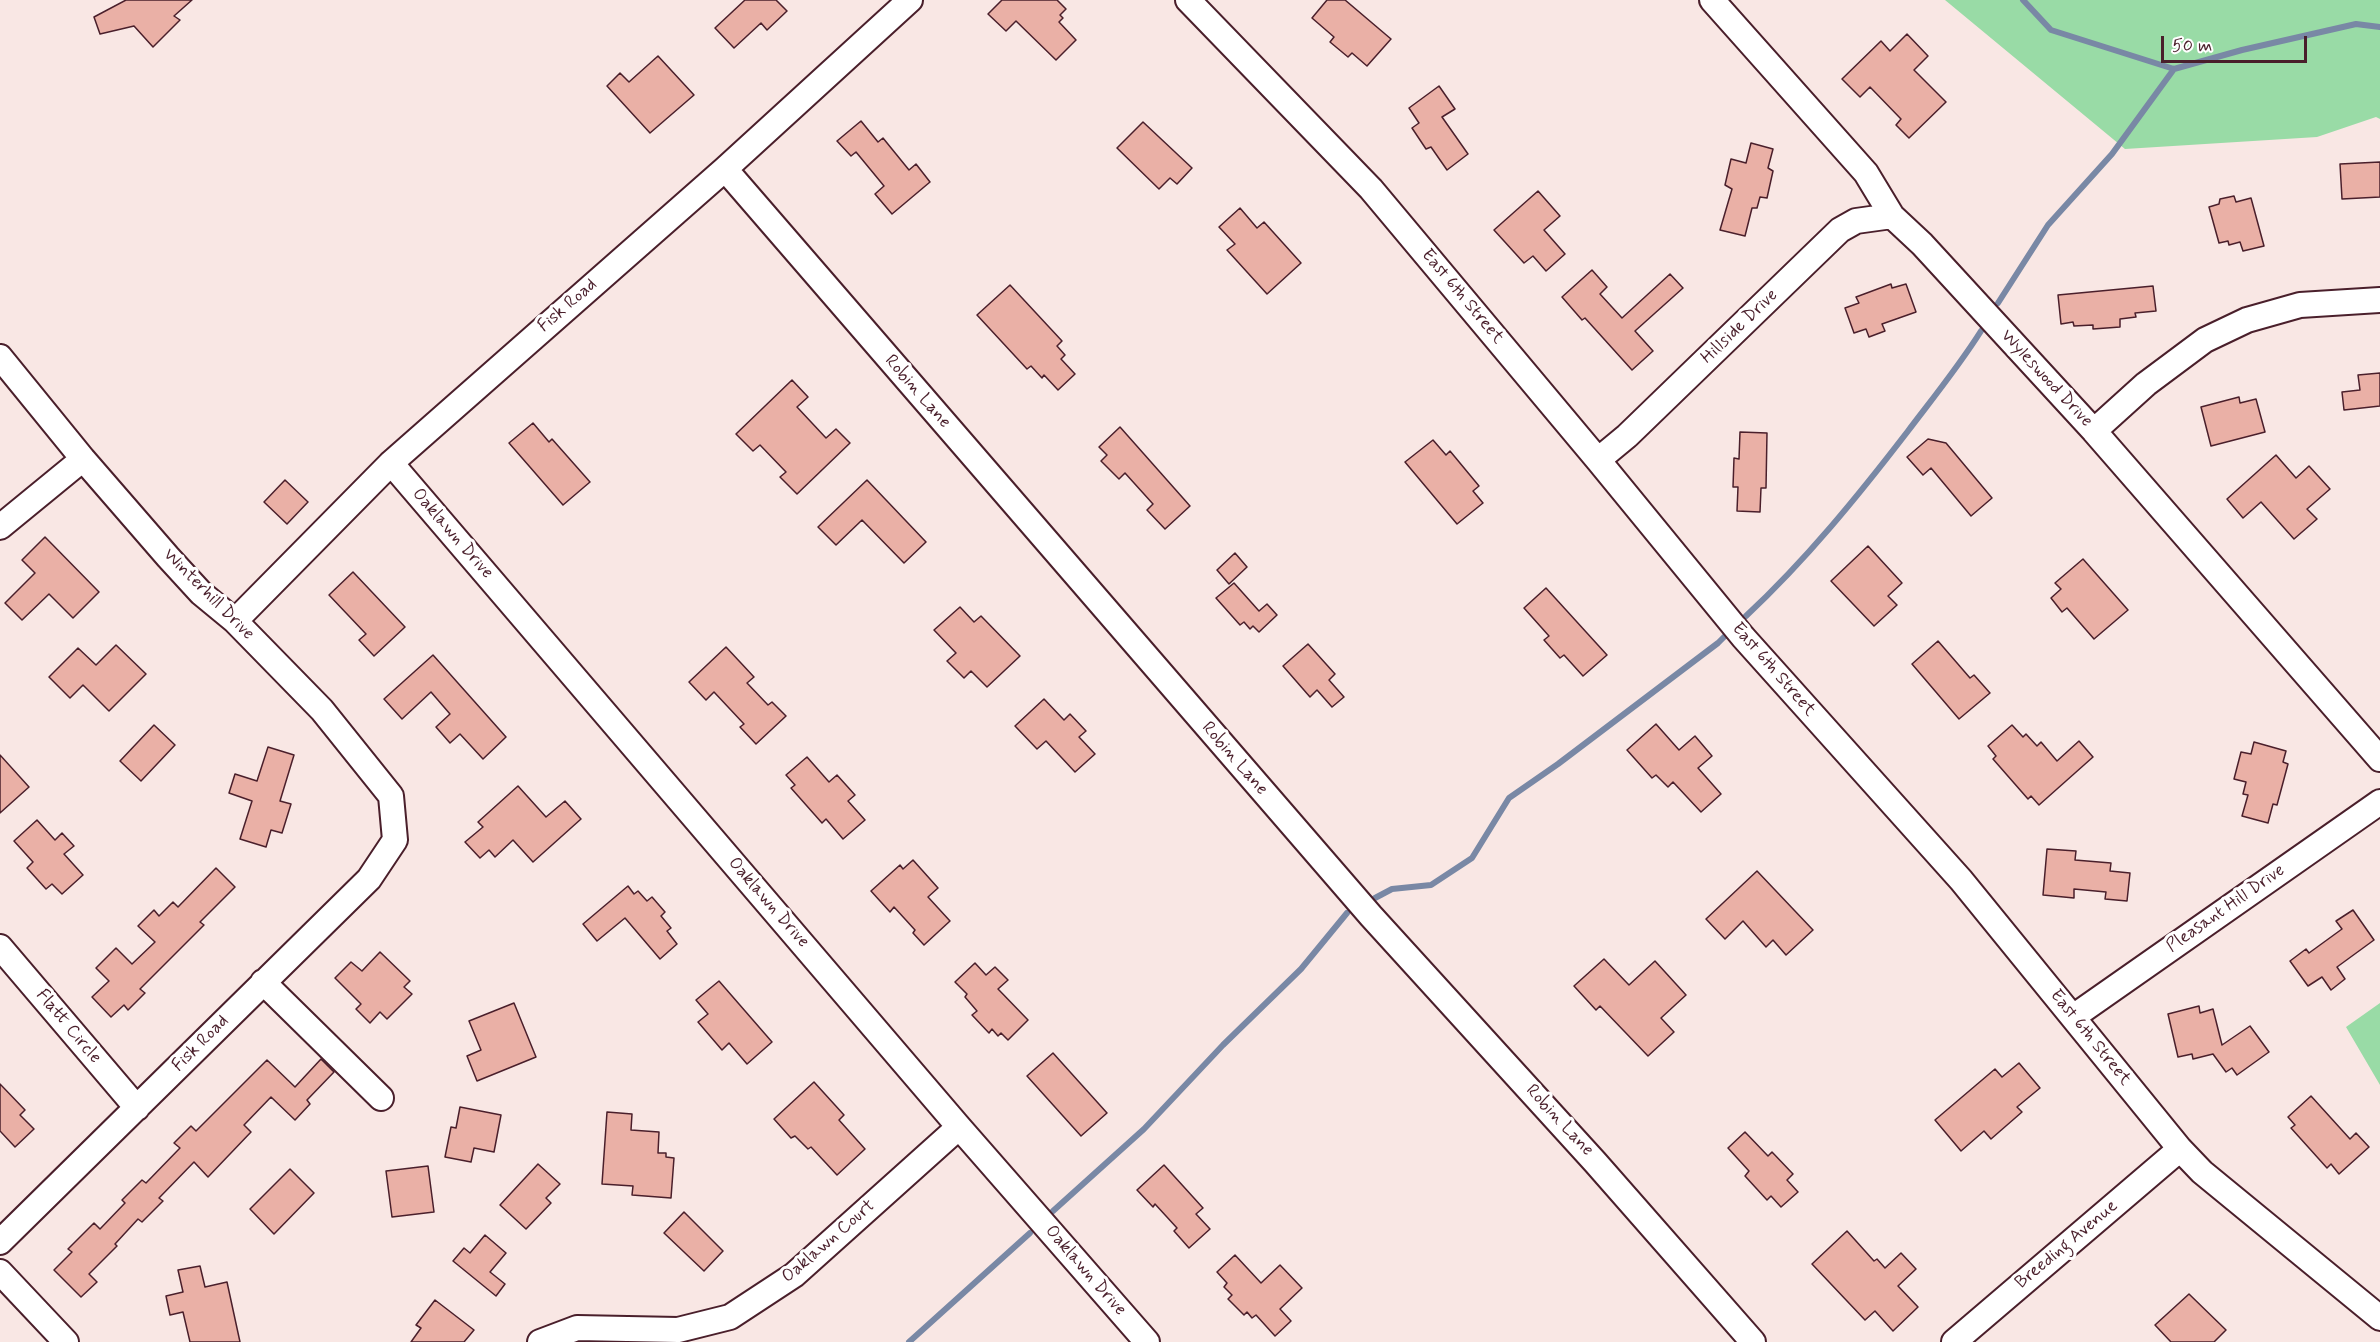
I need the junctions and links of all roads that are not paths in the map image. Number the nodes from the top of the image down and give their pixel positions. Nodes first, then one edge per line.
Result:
1 (910, 0) edge
2 (1188, 0) edge
3 (1712, 0) edge
4 (725, 169) junction
5 (1892, 216) junction
6 (2380, 300) edge
7 (0, 357) edge
8 (2094, 431) junction
9 (83, 459) junction
10 (1598, 460) junction
11 (391, 463) junction
12 (0, 527) edge
13 (235, 621) junction
14 (2380, 759) edge
15 (2380, 802) edge
16 (395, 840) joint
17 (0, 947) edge
18 (264, 982) junction
19 (2073, 1017) junction
20 (381, 1098) dead end
21 (137, 1108) junction
22 (959, 1128) junction
23 (2180, 1149) junction
24 (0, 1242) edge
25 (0, 1272) edge
26 (2380, 1318) edge
27 (66, 1342) edge
28 (540, 1342) edge
29 (1147, 1342) edge
30 (1753, 1342) edge
31 (1954, 1342) edge

1 - 4 street, Fisk Road
2 - 10 street, East 6th Street
3 - 5 street, Wyleswood Drive
4 - 11 street, Fisk Road
4 - 30 street, Robin Lane
5 - 8 street, Wyleswood Drive
5 - 10 street, Hillside Drive
6 - 8 street
7 - 9 street, Winterhill Drive
8 - 14 street, Wyleswood Drive
9 - 12 street
9 - 13 street, Winterhill Drive
10 - 19 street, East 6th Street
11 - 13 street, Fisk Road
11 - 22 street, Oaklawn Drive
13 - 16 street, Winterhill Drive
15 - 19 street, Pleasant Hill Drive
16 - 18 street, Fisk Road
17 - 21 street, Flatt Circle
18 - 20 street
18 - 21 street, Fisk Road
19 - 23 street, East 6th Street
21 - 24 street, Fisk Road
22 - 28 street, Oaklawn Court
22 - 29 street, Oaklawn Drive
23 - 26 street, East 6th Street
23 - 31 street, Breeding Avenue
25 - 27 street

